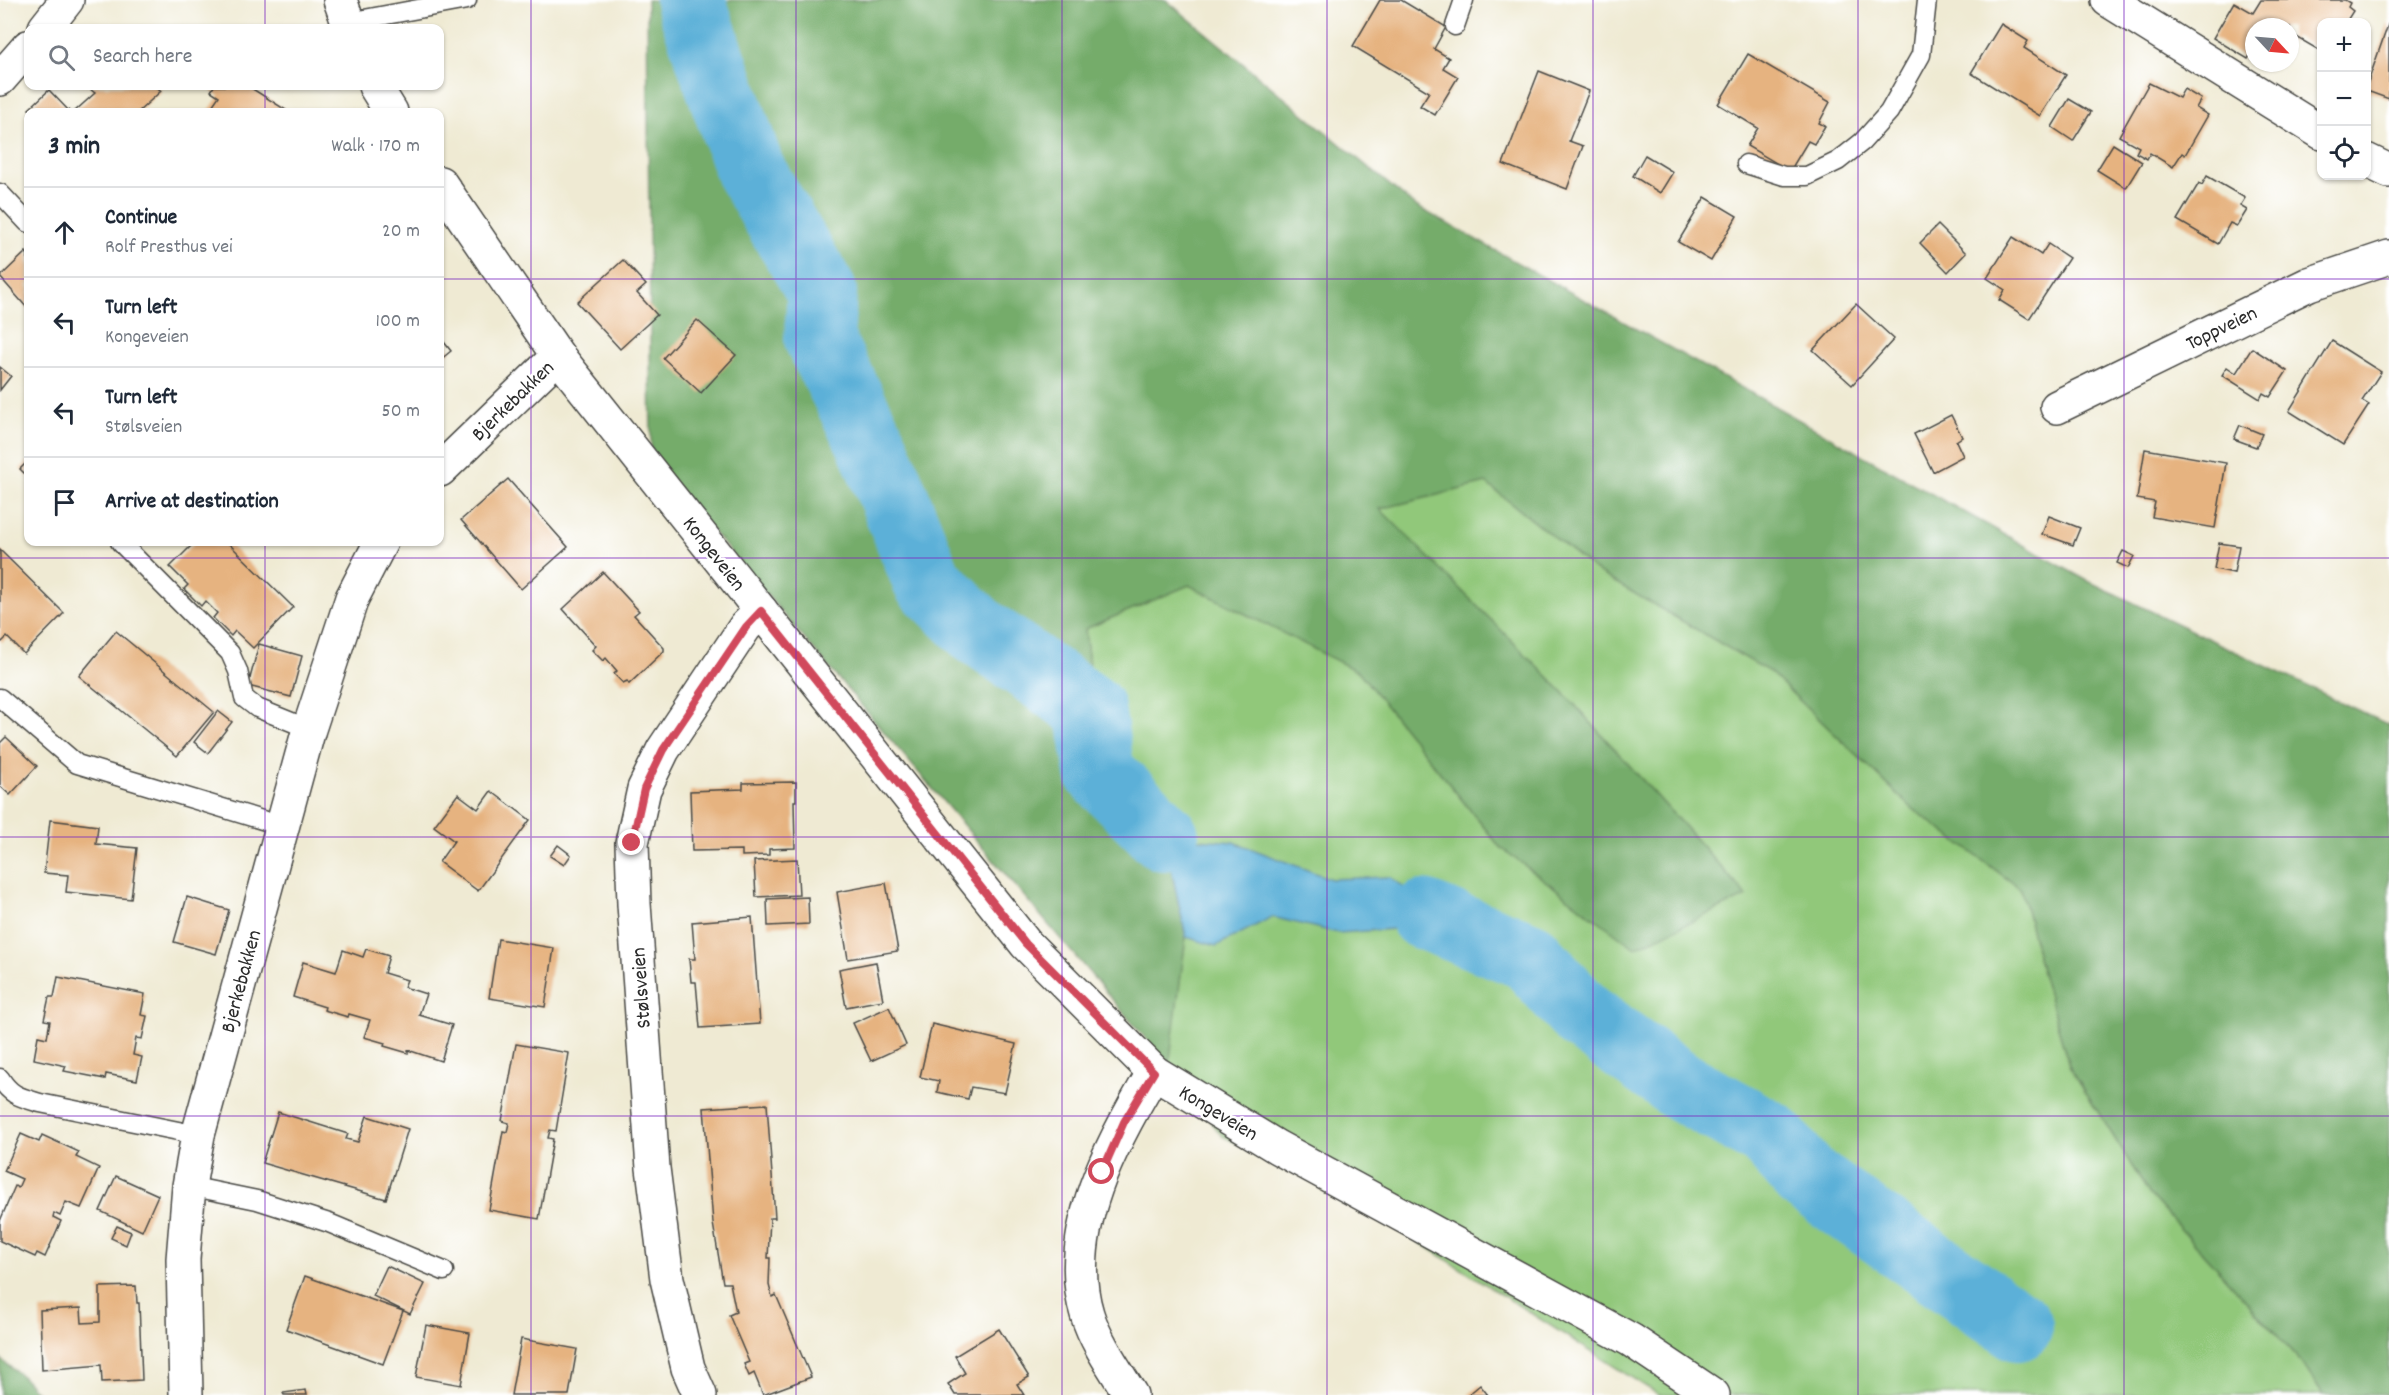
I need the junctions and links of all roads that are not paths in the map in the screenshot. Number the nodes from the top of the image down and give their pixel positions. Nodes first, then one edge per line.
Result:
1 (67, 0) edge
2 (467, 0) edge
3 (1464, 0) edge
4 (1927, 0) edge
5 (2108, 0) edge
6 (346, 17) edge
7 (48, 24) edge
8 (1455, 26) dead end
9 (24, 52) edge
10 (0, 79) edge
11 (377, 90) edge
12 (389, 108) edge
13 (2317, 130) edge
14 (2371, 162) edge
15 (1746, 164) dead end
16 (2389, 171) edge
17 (444, 189) edge
18 (0, 193) edge
19 (24, 219) edge
20 (2389, 257) edge
21 (558, 356) junction
22 (2057, 407) dead end
23 (444, 466) edge
24 (124, 546) edge
25 (379, 546) edge
26 (761, 611) junction
27 (0, 698) edge
28 (309, 729) junction
29 (282, 826) junction
30 (1154, 1072) junction
31 (0, 1078) edge
32 (198, 1136) junction
33 (189, 1186) junction
34 (444, 1271) dead end
35 (186, 1395) edge
36 (700, 1395) edge
37 (1131, 1395) edge
38 (1713, 1395) edge

1 - 7 street
2 - 6 lane
3 - 8 lane
4 - 15 lane
5 - 13 street
9 - 10 street
11 - 12 street
14 - 16 street
17 - 21 street, Kongeveien
18 - 19 lane
20 - 22 street, Toppveien
21 - 23 street, Bjerkebakken
21 - 26 street, Kongeveien
24 - 28 lane
25 - 28 street, Bjerkebakken
26 - 30 street, Kongeveien
26 - 36 street, Stølsveien
27 - 29 lane
28 - 29 street, Bjerkebakken
29 - 32 street, Bjerkebakken
30 - 37 street
30 - 38 street, Kongeveien
31 - 32 lane
32 - 33 street, Bjerkebakken
33 - 34 lane
33 - 35 street, Bjerkebakken

